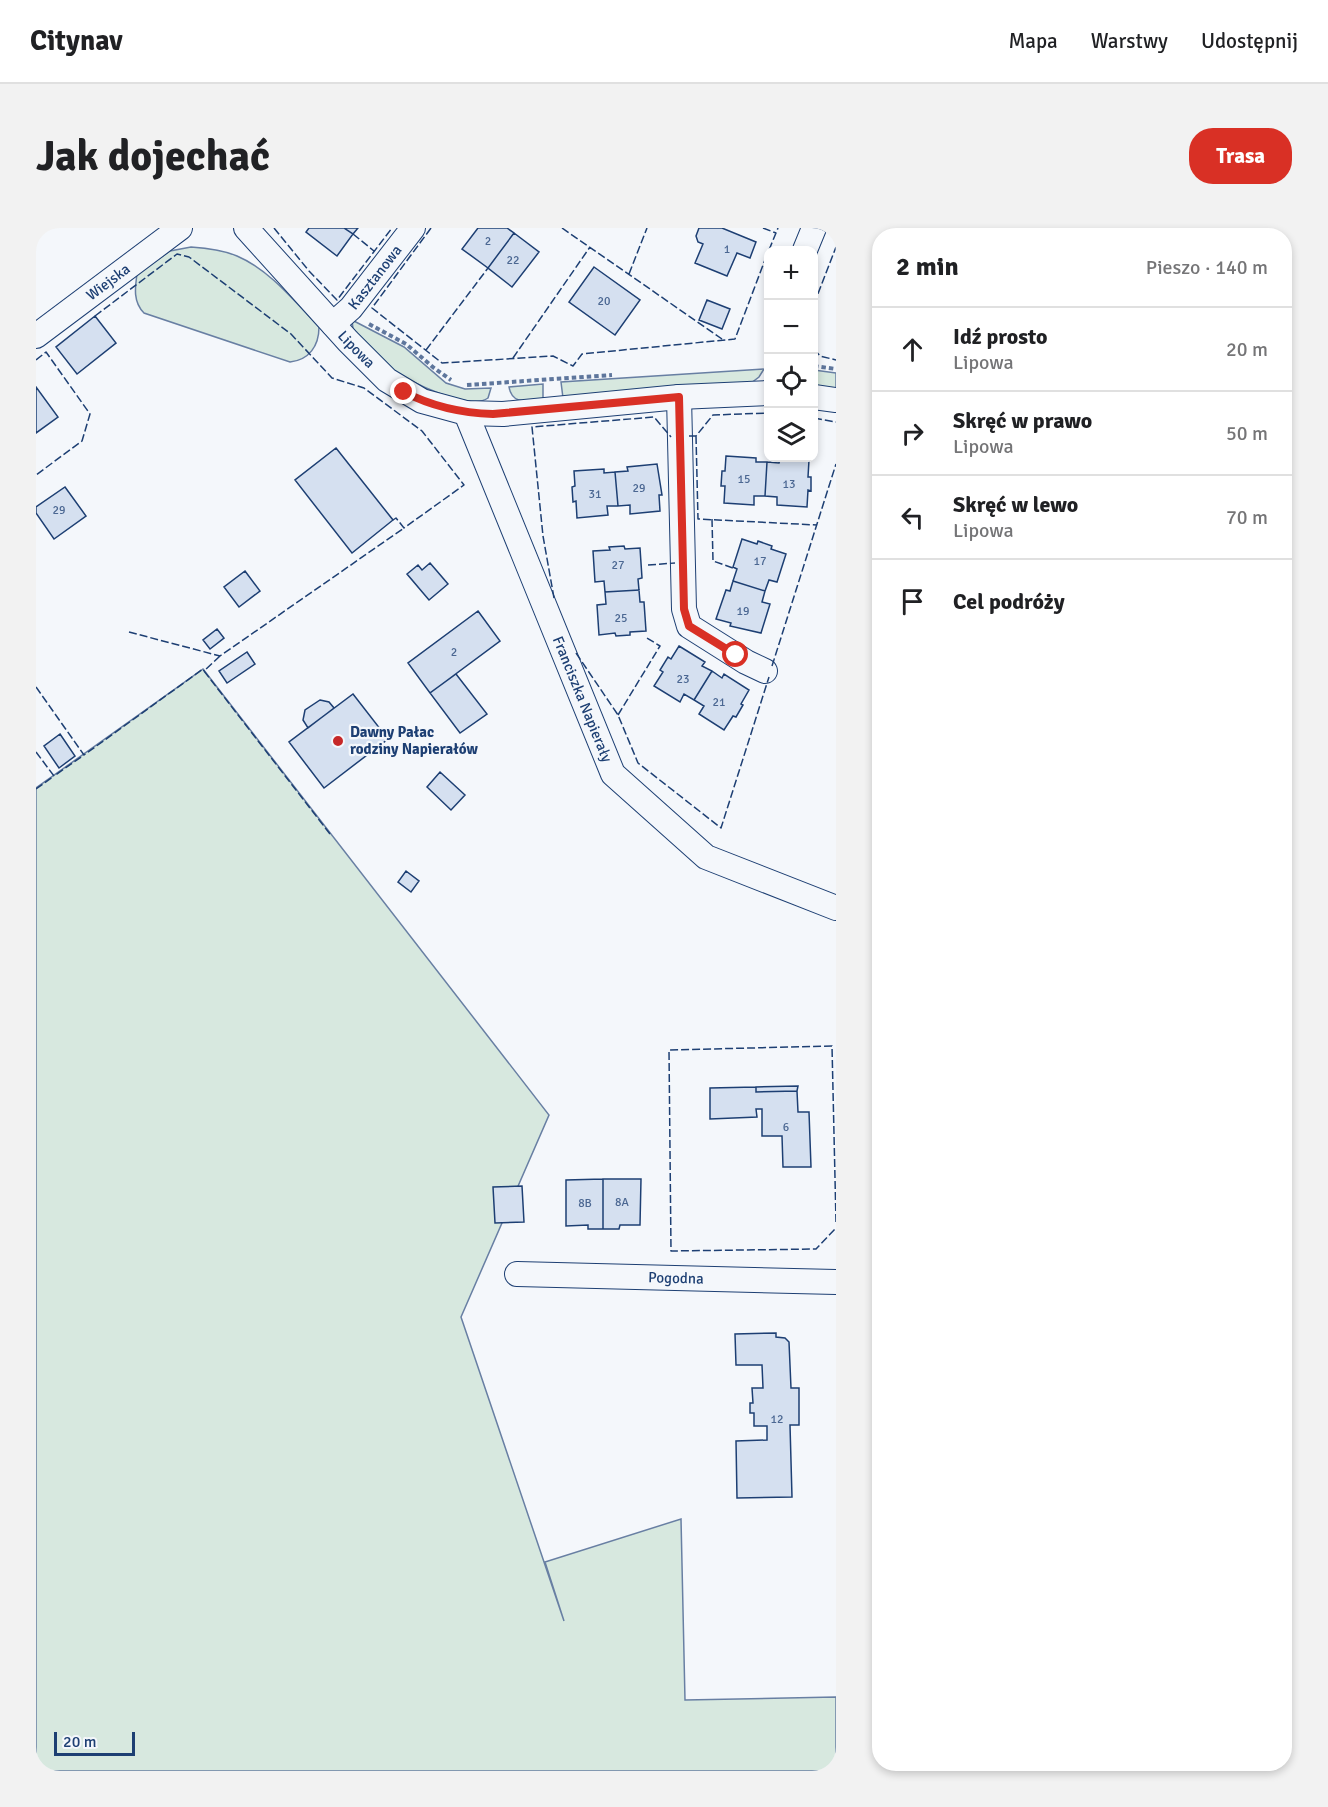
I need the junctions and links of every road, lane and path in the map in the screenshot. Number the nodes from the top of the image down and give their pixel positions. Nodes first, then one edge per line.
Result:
1 (180, 228) edge
2 (246, 228) edge
3 (413, 228) edge
4 (814, 228) edge
5 (807, 246) edge
6 (340, 318) junction
7 (36, 336) edge
8 (818, 367) edge
9 (836, 369) edge
10 (617, 375) dead end
11 (764, 393) edge
12 (679, 397) junction
13 (818, 398) edge
14 (836, 400) edge
15 (466, 413) junction
16 (765, 671) dead end
17 (836, 908) edge
18 (517, 1274) dead end
19 (836, 1281) edge

1 - 7 street, Wiejska
2 - 6 street, Lipowa
3 - 6 street, Kasztanowa
4 - 5 street
6 - 10 path
6 - 15 street, Lipowa
8 - 9 path
11 - 12 street, Lipowa
12 - 15 street, Lipowa
12 - 16 street
13 - 14 street
15 - 17 street, Franciszka Napierały
18 - 19 street, Pogodna

